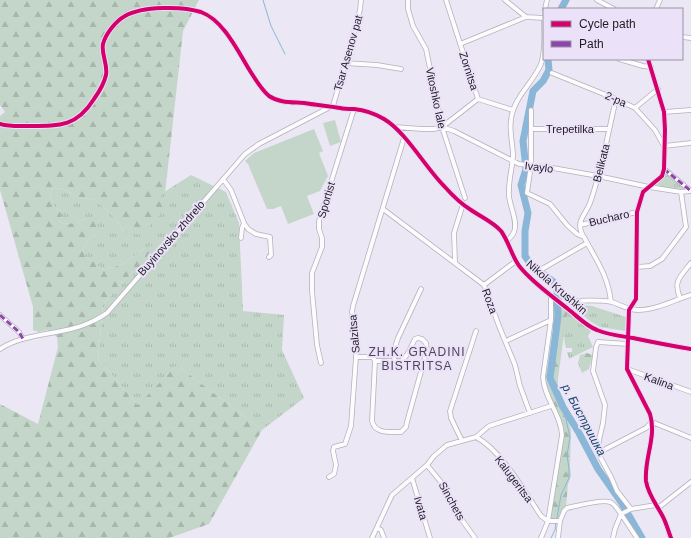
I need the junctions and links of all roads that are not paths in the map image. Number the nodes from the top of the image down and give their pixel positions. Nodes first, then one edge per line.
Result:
1 (360, 0) edge
2 (408, 0) edge
3 (446, 0) edge
4 (505, 0) edge
5 (597, 0) edge
6 (612, 8) edge
7 (526, 17) junction
8 (543, 18) edge
9 (460, 44) junction
10 (543, 51) edge
11 (622, 60) edge
12 (648, 60) edge
13 (345, 63) junction
14 (651, 67) junction
15 (400, 69) dead end
16 (552, 73) dead end
17 (658, 89) junction
18 (478, 99) junction
19 (616, 99) junction
20 (333, 106) junction
21 (634, 108) junction
22 (354, 109) junction
23 (513, 110) junction
24 (531, 110) dead end
25 (691, 110) edge
26 (664, 112) junction
27 (0, 124) edge
28 (395, 127) junction
29 (442, 127) junction
30 (609, 129) junction
31 (530, 130) junction
32 (404, 138) junction
33 (691, 143) edge
34 (664, 146) junction
35 (512, 161) junction
36 (531, 165) junction
37 (664, 169) junction
38 (598, 176) junction
39 (223, 179) junction
40 (648, 187) junction
41 (691, 191) edge
42 (681, 192) junction
43 (465, 198) dead end
44 (463, 204) junction
45 (383, 209) junction
46 (637, 212) junction
47 (685, 219) junction
48 (691, 219) edge
49 (244, 223) junction
50 (580, 225) junction
51 (584, 237) junction
52 (241, 238) dead end
53 (507, 241) junction
54 (587, 243) junction
55 (269, 257) dead end
56 (516, 261) junction
57 (455, 262) junction
58 (691, 263) edge
59 (637, 267) junction
60 (542, 269) dead end
61 (484, 285) junction
62 (421, 289) dead end
63 (691, 294) edge
64 (552, 296) junction
65 (680, 298) junction
66 (559, 302) junction
67 (611, 302) junction
68 (629, 310) junction
69 (0, 315) edge
70 (551, 320) junction
71 (476, 331) dead end
72 (628, 337) junction
73 (23, 339) junction
74 (506, 341) junction
75 (628, 344) junction
76 (0, 349) edge
77 (691, 349) edge
78 (356, 357) junction
79 (375, 361) junction
80 (394, 361) junction
81 (321, 363) dead end
82 (627, 369) junction
83 (691, 392) edge
84 (551, 406) junction
85 (530, 413) junction
86 (652, 422) junction
87 (476, 437) junction
88 (691, 438) edge
89 (462, 441) junction
90 (598, 454) junction
91 (427, 465) junction
92 (329, 477) dead end
93 (412, 478) junction
94 (691, 482) edge
95 (657, 507) junction
96 (629, 509) junction
97 (621, 514) junction
98 (549, 521) junction
99 (558, 521) junction
100 (378, 528) junction
101 (372, 538) edge
102 (384, 538) edge
103 (430, 538) edge
104 (475, 538) edge
105 (541, 538) edge
106 (558, 538) edge
107 (614, 538) edge
108 (637, 538) edge
109 (671, 538) edge

1 - 13 street, Tsar Asenov pat
2 - 29 street, Vitoshko lale
3 - 9 street, Zornitsa
4 - 7 street
5 - 6 street
7 - 8 street
7 - 9 street
9 - 18 street, Zornitsa
10 - 23 street
11 - 14 street
12 - 14 street
13 - 15 street
13 - 20 street, Tsar Asenov pat
14 - 17 street
16 - 19 street, 2-ра
17 - 21 street
17 - 26 street
18 - 23 street
18 - 29 street, Zornitsa
19 - 21 street, 2-ра
19 - 30 street, Belikata
20 - 22 street, Nikola Krushkin
20 - 27 street, Nikola Krushkin
20 - 39 street, Buyinovsko zhdrelo
21 - 34 street, 2-ра
22 - 28 street, Nikola Krushkin
22 - 81 street, Sportist
23 - 35 street
24 - 31 street
25 - 26 street
26 - 34 street
28 - 29 street, Ivaylo
28 - 32 street, Nikola Krushkin
29 - 35 street, Ivaylo
29 - 43 street, Vitoshko lale
30 - 31 street, Trepetilka
30 - 38 street, Belikata
31 - 36 street
32 - 44 street, Nikola Krushkin
32 - 45 street, Salzitsa
33 - 34 street
34 - 37 street
35 - 36 street, Ivaylo
35 - 53 street
36 - 38 street, Ivaylo
36 - 51 street
37 - 40 street
37 - 41 street
38 - 40 street, Ivaylo
38 - 50 street, Belikata
39 - 49 street
39 - 73 street, Buyinovsko zhdrelo
40 - 42 street, Ivaylo
40 - 46 street
41 - 42 street, Ivaylo
42 - 47 street
44 - 53 street, Nikola Krushkin
44 - 57 street
45 - 57 street, Roza
45 - 78 street, Salzitsa
46 - 50 street, Bucharo
46 - 59 street
47 - 48 street
47 - 59 street
49 - 52 street
49 - 55 street
50 - 51 street
51 - 54 street
53 - 56 street, Nikola Krushkin
54 - 60 street
54 - 67 street
56 - 61 street
56 - 64 street, Nikola Krushkin
57 - 61 street, Roza
58 - 65 street
59 - 68 street
61 - 74 street, Roza
62 - 80 street
63 - 65 street
64 - 66 street, Nikola Krushkin
64 - 70 street
65 - 68 street
66 - 67 street
66 - 72 street, Nikola Krushkin
67 - 68 street
68 - 72 street
69 - 73 street
70 - 74 street
70 - 84 street
71 - 89 street
72 - 75 street
72 - 77 street, Nikola Krushkin
73 - 76 street, Buyinovsko zhdrelo
74 - 85 street, Roza
75 - 82 street
75 - 90 street
78 - 79 street
78 - 92 street, Salzitsa
79 - 80 street
79 - 80 street
82 - 83 street, Kalina
82 - 86 street
84 - 85 street
84 - 98 street
85 - 87 street
86 - 88 street
86 - 90 street
86 - 95 street
87 - 89 street
87 - 98 street, Kalugeritsa
89 - 91 street
90 - 96 street
91 - 93 street
91 - 104 street, Sinchets
93 - 100 street
93 - 103 street, Ivata
94 - 95 street
95 - 96 street
95 - 109 street
96 - 97 street
97 - 99 street
97 - 107 street
97 - 108 street
98 - 99 street
98 - 105 street
99 - 106 street
100 - 101 street
100 - 102 street

